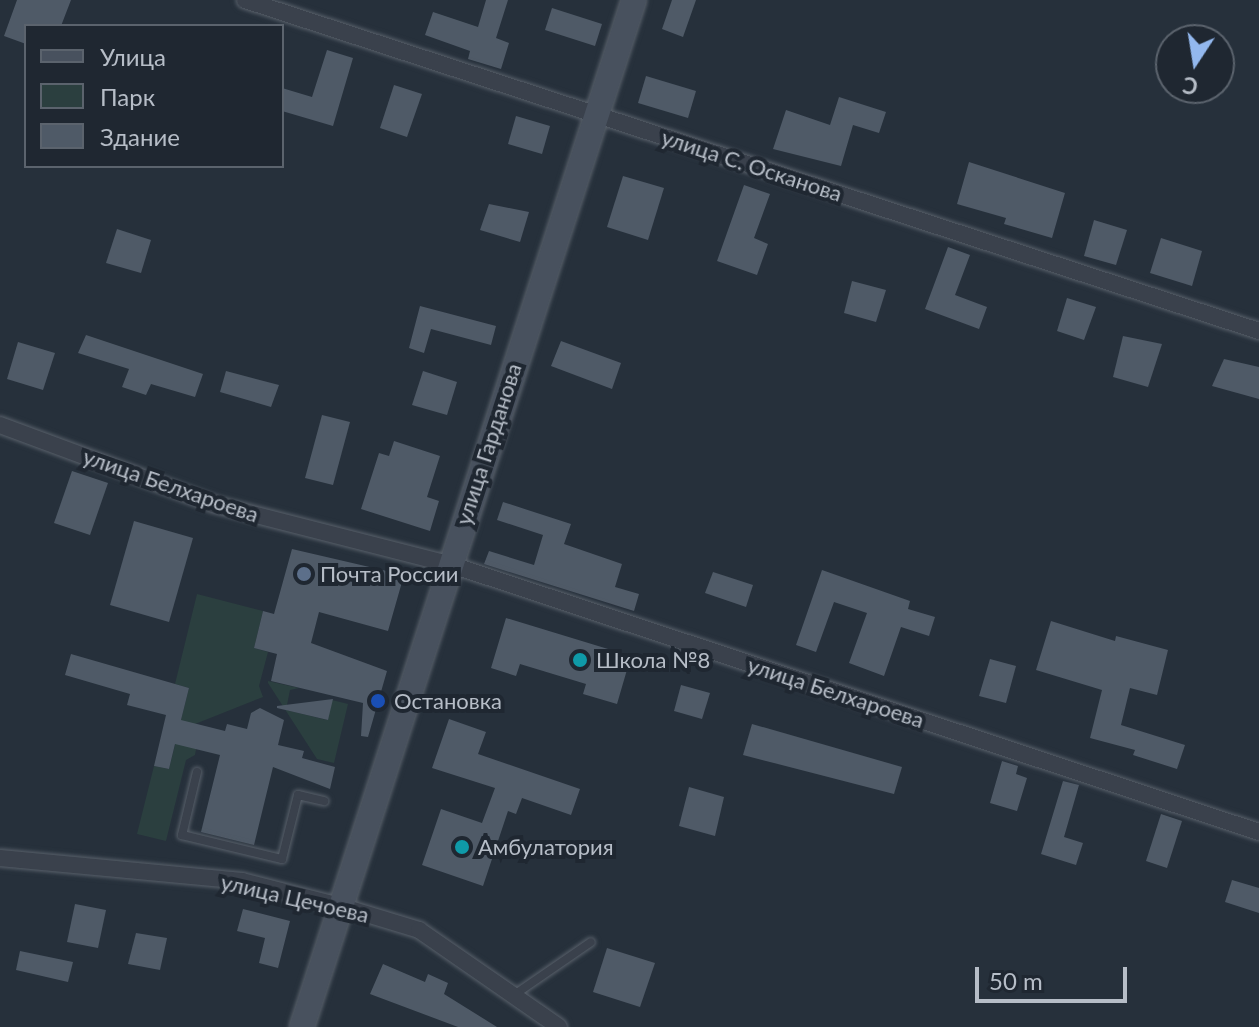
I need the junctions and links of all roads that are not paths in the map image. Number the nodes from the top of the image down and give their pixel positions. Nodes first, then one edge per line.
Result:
1 (245, 0) edge
2 (634, 0) edge
3 (595, 114) junction
4 (1259, 331) edge
5 (0, 425) edge
6 (449, 564) junction
7 (197, 772) dead end
8 (324, 801) dead end
9 (1259, 832) edge
10 (182, 835) junction
11 (180, 845) dead end
12 (0, 858) edge
13 (340, 906) junction
14 (591, 942) dead end
15 (513, 995) junction
16 (302, 1027) edge
17 (559, 1027) edge

1 - 3 street, улица С. Осканова
2 - 3 street, улица Гарданова
3 - 4 street, улица С. Осканова
3 - 6 street, улица Гарданова
5 - 6 street, улица Белхароева
6 - 9 street, улица Белхароева
6 - 13 street, улица Гарданова
7 - 10 lane
8 - 10 lane
10 - 11 lane
12 - 13 street, улица Цечоева
13 - 15 street, улица Цечоева
13 - 16 street, улица Гарданова
14 - 15 lane
15 - 17 street, улица Цечоева

